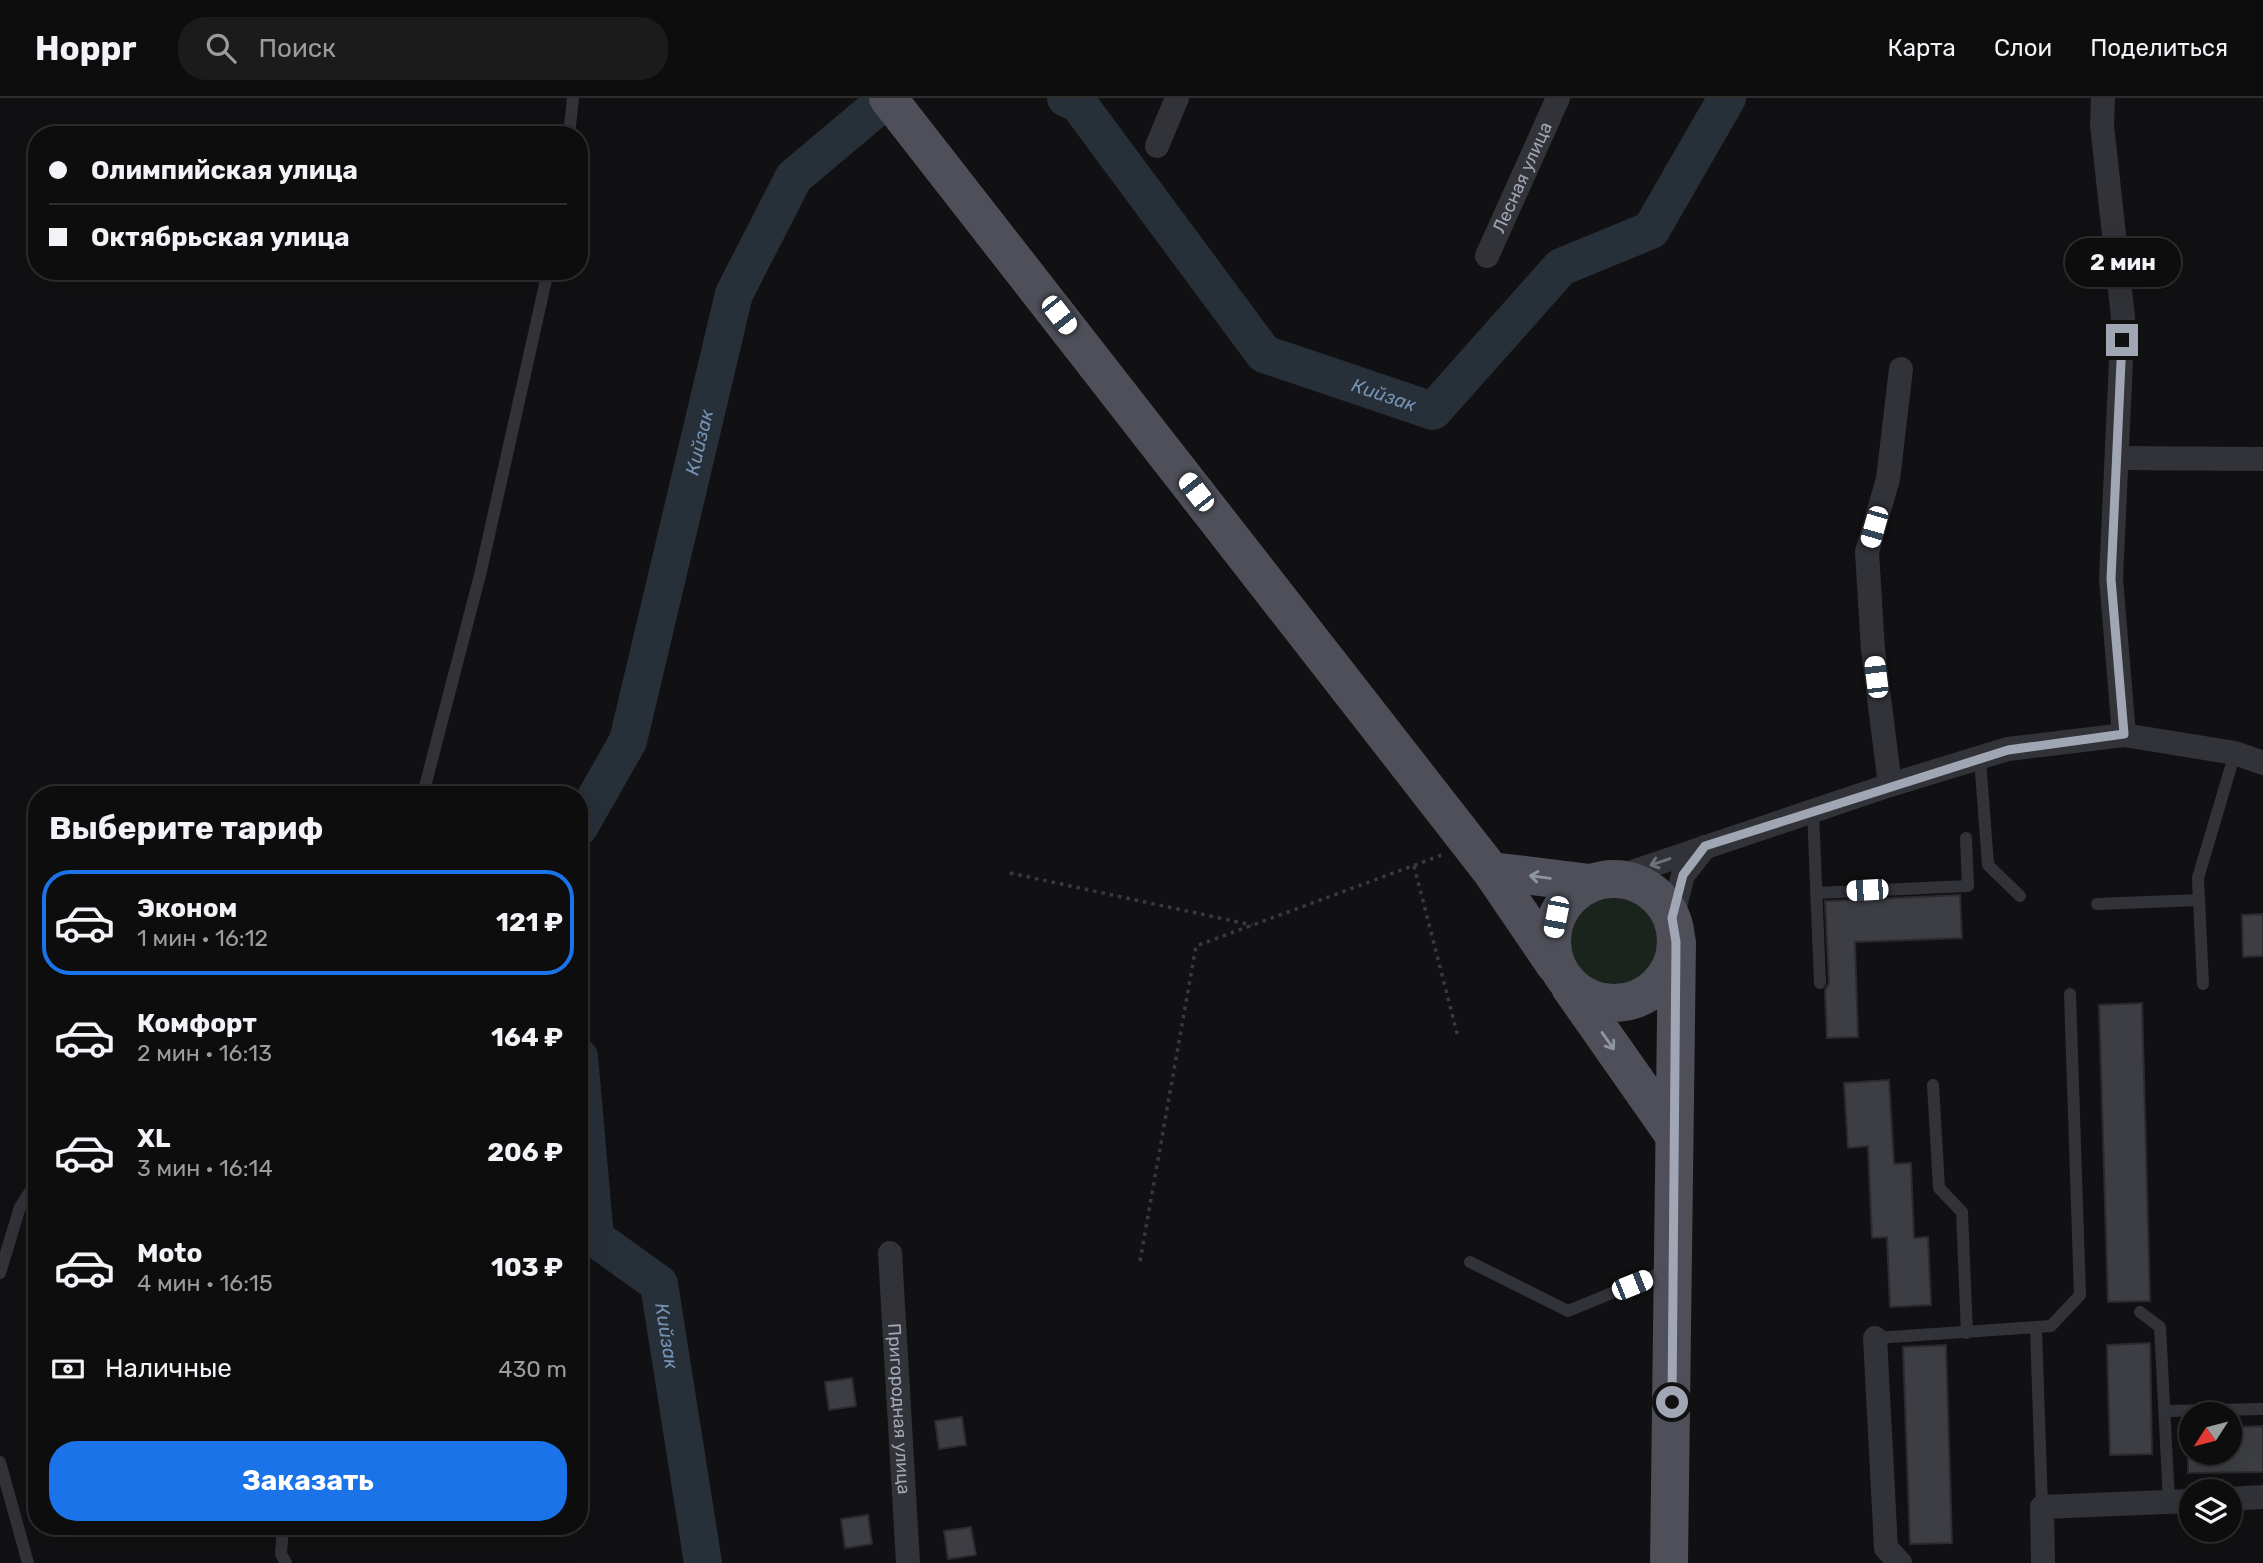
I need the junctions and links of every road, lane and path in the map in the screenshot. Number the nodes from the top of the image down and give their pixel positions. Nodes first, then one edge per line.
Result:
1 (573, 98) edge
2 (888, 98) edge
3 (1177, 98) edge
4 (1558, 98) edge
5 (2103, 98) edge
6 (570, 126) edge
7 (1157, 146) dead end
8 (1487, 257) dead end
9 (546, 280) edge
10 (1901, 369) dead end
11 (2117, 458) junction
12 (2263, 459) edge
13 (2124, 734) junction
14 (2235, 752) junction
15 (1980, 758) junction
16 (2263, 763) edge
17 (1890, 785) junction
18 (425, 786) edge
19 (1813, 811) junction
20 (1966, 838) dead end
21 (1705, 846) junction
22 (1481, 858) junction
23 (1414, 866) junction
24 (1010, 873) dead end
25 (1602, 881) junction
26 (1816, 892) junction
27 (2020, 896) dead end
28 (2199, 900) junction
29 (2097, 904) dead end
30 (1254, 925) junction
31 (1674, 930) junction
32 (1562, 975) junction
33 (1820, 983) dead end
34 (2203, 984) dead end
35 (2070, 994) dead end
36 (1458, 1037) dead end
37 (1933, 1085) dead end
38 (1673, 1134) junction
39 (28, 1195) edge
40 (890, 1253) dead end
41 (1140, 1261) dead end
42 (1470, 1262) dead end
43 (1675, 1268) junction
44 (0, 1273) edge
45 (2140, 1312) dead end
46 (2036, 1329) junction
47 (1967, 1333) junction
48 (1875, 1338) joint
49 (2263, 1409) edge
50 (2165, 1411) junction
51 (0, 1462) edge
52 (2179, 1495) edge
53 (2263, 1497) edge
54 (2242, 1498) edge
55 (2179, 1501) edge
56 (2042, 1507) junction
57 (282, 1535) edge
58 (28, 1563) edge
59 (286, 1563) edge
60 (908, 1563) edge
61 (1669, 1563) edge
62 (1900, 1563) edge
63 (2043, 1563) edge

1 - 6 lane
2 - 22 main road
3 - 7 street
4 - 8 street, Лесная улица
5 - 11 street
9 - 18 lane
10 - 17 street
11 - 12 street
11 - 13 street
13 - 14 street
13 - 15 street
14 - 16 street
14 - 28 lane
15 - 17 street
15 - 27 lane
17 - 19 street
19 - 21 street
19 - 26 lane
20 - 26 lane
21 -> 25 street
21 - 31 street
22 - 23 path
25 -> 22 main road
22 - 32 main road
23 - 30 path
23 - 36 path
24 - 30 path
25 - 31 main road
25 - 32 main road
26 - 33 lane
28 - 29 lane
28 - 34 lane
30 - 41 path
31 - 32 main road
31 - 38 main road
32 -> 38 main road
35 - 46 lane
37 - 47 lane
38 - 43 main road
39 - 44 lane
40 - 60 street, Пригородная улица
42 - 43 lane
43 - 61 main road
45 - 50 lane
46 - 47 lane
46 - 56 lane
47 - 48 lane
48 - 62 street
49 - 50 lane
50 - 52 lane
51 - 58 lane
53 - 54 street
55 - 56 street
56 - 63 street
57 - 59 lane

